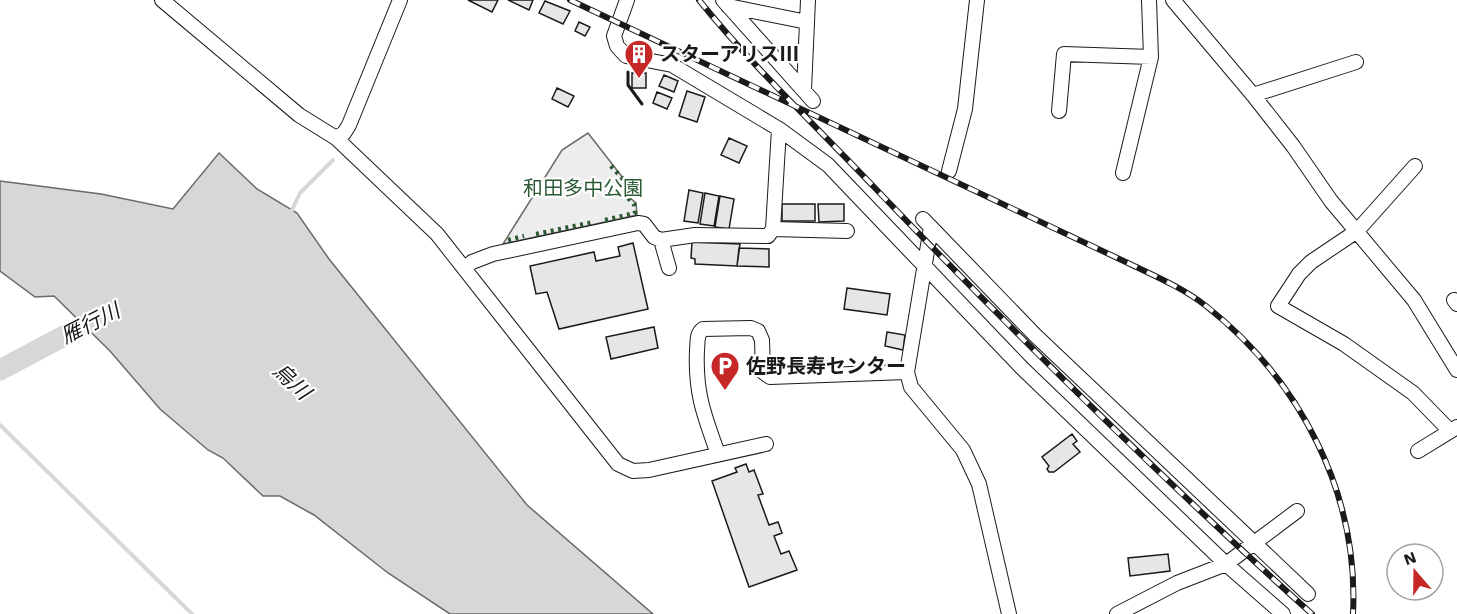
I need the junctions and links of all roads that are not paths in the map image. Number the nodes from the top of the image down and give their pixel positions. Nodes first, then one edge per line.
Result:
1 (162, 0) edge
2 (400, 0) edge
3 (627, 0) edge
4 (808, 0) edge
5 (977, 0) edge
6 (1149, 0) edge
7 (1173, 0) edge
8 (725, 3) edge
9 (807, 22) junction
10 (1150, 57) junction
11 (1356, 62) dead end
12 (1253, 94) junction
13 (1059, 111) dead end
14 (779, 129) junction
15 (336, 138) junction
16 (1415, 166) dead end
17 (949, 171) dead end
18 (1123, 174) dead end
19 (773, 229) junction
20 (847, 231) dead end
21 (1357, 231) junction
22 (662, 240) junction
23 (465, 268) junction
24 (669, 268) dead end
25 (924, 268) junction
26 (1457, 370) edge
27 (908, 372) junction
28 (1453, 429) edge
29 (766, 444) dead end
30 (1418, 451) dead end
31 (718, 454) junction
32 (1297, 511) dead end
33 (1254, 544) junction
34 (1226, 564) junction
35 (1308, 594) dead end
36 (1009, 614) edge
37 (1117, 614) edge
38 (1283, 614) edge

1 - 15 street
2 - 15 street
3 - 14 street
4 - 9 street
5 - 17 street
6 - 10 street
7 - 12 street
8 - 9 street
8 - 9 street
10 - 13 street
10 - 18 street
11 - 12 street
12 - 21 street
14 - 19 street
14 - 25 street
15 - 23 street
16 - 21 street
19 - 20 street
19 - 22 street
21 - 26 street
21 - 28 street
22 - 23 street
22 - 24 street
23 - 31 street
25 - 27 street
25 - 33 street
25 - 34 street
27 - 31 street
27 - 36 street
28 - 30 street
29 - 31 street
32 - 33 street
33 - 34 street
33 - 35 street
34 - 37 street
34 - 38 street

